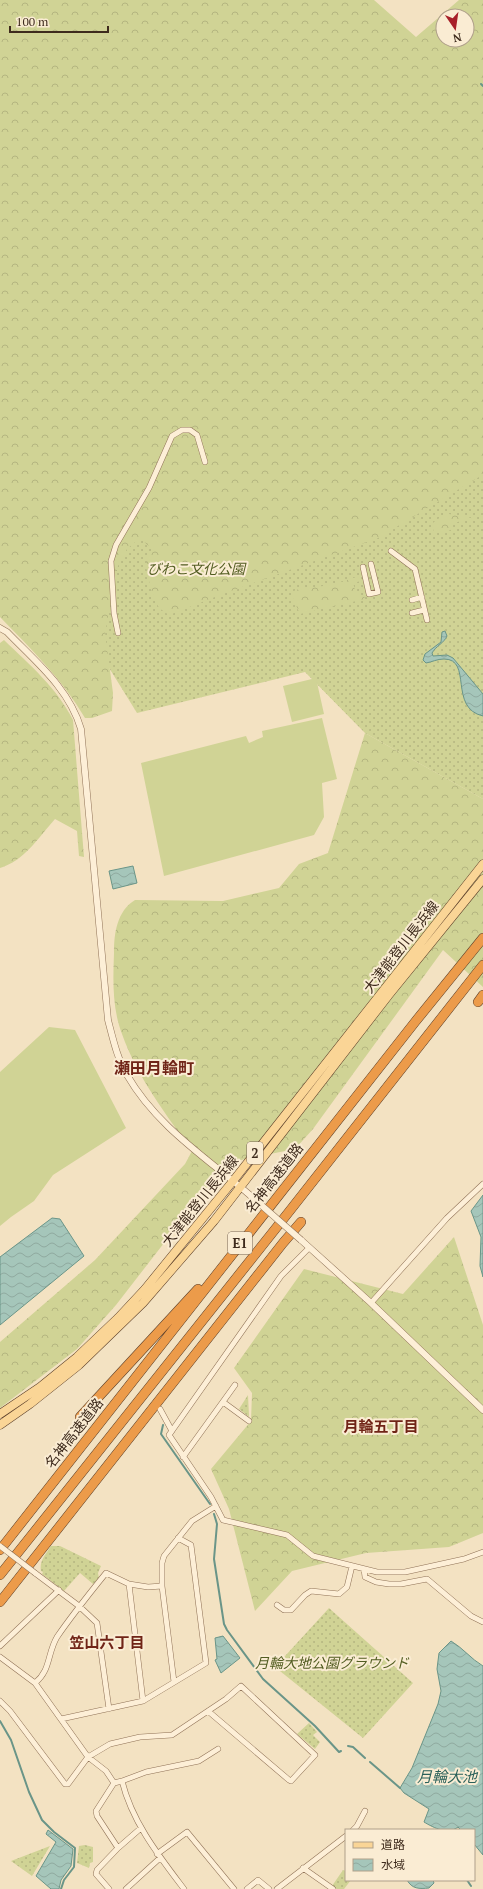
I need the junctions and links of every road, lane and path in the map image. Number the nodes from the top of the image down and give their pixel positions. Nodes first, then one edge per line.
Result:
1 (204, 462) dead end
2 (391, 550) dead end
3 (371, 564) dead end
4 (363, 567) dead end
5 (422, 597) junction
6 (412, 600) dead end
7 (424, 610) junction
8 (412, 613) dead end
9 (427, 620) dead end
10 (0, 628) edge
11 (118, 633) dead end
12 (483, 864) edge
13 (483, 879) edge
14 (483, 938) edge
15 (483, 965) edge
16 (233, 1181) junction
17 (483, 1184) edge
18 (240, 1186) junction
19 (301, 1222) dead end
20 (239, 1246) junction
21 (309, 1248) junction
22 (371, 1303) junction
23 (235, 1385) dead end
24 (223, 1402) junction
25 (160, 1410) dead end
26 (483, 1410) edge
27 (0, 1414) edge
28 (80, 1417) dead end
29 (249, 1421) dead end
30 (0, 1425) edge
31 (172, 1431) junction
32 (183, 1457) junction
33 (216, 1506) junction
34 (178, 1538) junction
35 (0, 1546) edge
36 (0, 1550) edge
37 (483, 1552) edge
38 (352, 1566) junction
39 (364, 1569) junction
40 (0, 1575) edge
41 (129, 1584) junction
42 (162, 1586) junction
43 (58, 1590) junction
44 (0, 1602) edge
45 (79, 1606) junction
46 (277, 1606) dead end
47 (483, 1622) edge
48 (0, 1646) edge
49 (0, 1657) edge
50 (174, 1682) junction
51 (34, 1684) junction
52 (0, 1701) edge
53 (143, 1701) junction
54 (109, 1709) junction
55 (208, 1710) junction
56 (61, 1719) junction
57 (218, 1749) dead end
58 (88, 1756) junction
59 (122, 1781) junction
60 (114, 1783) junction
61 (364, 1810) dead end
62 (141, 1828) junction
63 (354, 1829) edge
64 (345, 1837) edge
65 (118, 1848) junction
66 (158, 1856) junction
67 (303, 1868) junction
68 (181, 1888) edge
69 (109, 1889) edge
70 (126, 1889) edge
71 (234, 1889) edge
72 (247, 1889) edge
73 (269, 1889) edge
74 (277, 1889) edge
75 (333, 1889) edge

1 - 11 street
2 - 5 street
3 - 4 street
5 - 6 street
5 - 7 street
7 - 8 street
7 - 9 street
10 - 16 street
12 - 16 main road, 大津能登川長浜線 / 2
13 - 18 main road, 大津能登川長浜線 / 2
14 - 20 highway, 名神高速道路 / E1
15 - 40 highway, E1
16 - 18 street
16 - 27 main road, 大津能登川長浜線 / 2
17 - 22 street
18 - 21 street, bridge
18 - 30 main road, 大津能登川長浜線 / 2
19 - 44 highway
20 - 28 highway
20 - 36 highway, 名神高速道路 / E1
21 - 22 street
21 - 31 street
22 - 26 street
23 - 24 street
24 - 29 street
24 - 32 street
25 - 31 street
31 - 32 street
32 - 33 street
33 - 34 street
33 - 38 street
34 - 42 street
34 - 50 street
35 - 43 street, bridge
37 - 39 street
38 - 39 street
38 - 46 street
39 - 47 street
41 - 42 street
41 - 45 street
41 - 53 street
42 - 50 street
43 - 45 street
43 - 48 street
45 - 51 street
45 - 54 street
49 - 51 street
50 - 53 street
51 - 56 street
52 - 58 street
53 - 54 street
54 - 56 street
55 - 55 street
55 - 58 street
56 - 58 street
57 - 59 street
58 - 60 street
59 - 60 street
59 - 62 street
60 - 65 street
61 - 63 street
62 - 65 street
62 - 66 street
64 - 67 street
65 - 69 street
66 - 68 street
66 - 70 street
66 - 71 street
67 - 74 street
67 - 75 street
72 - 73 street

